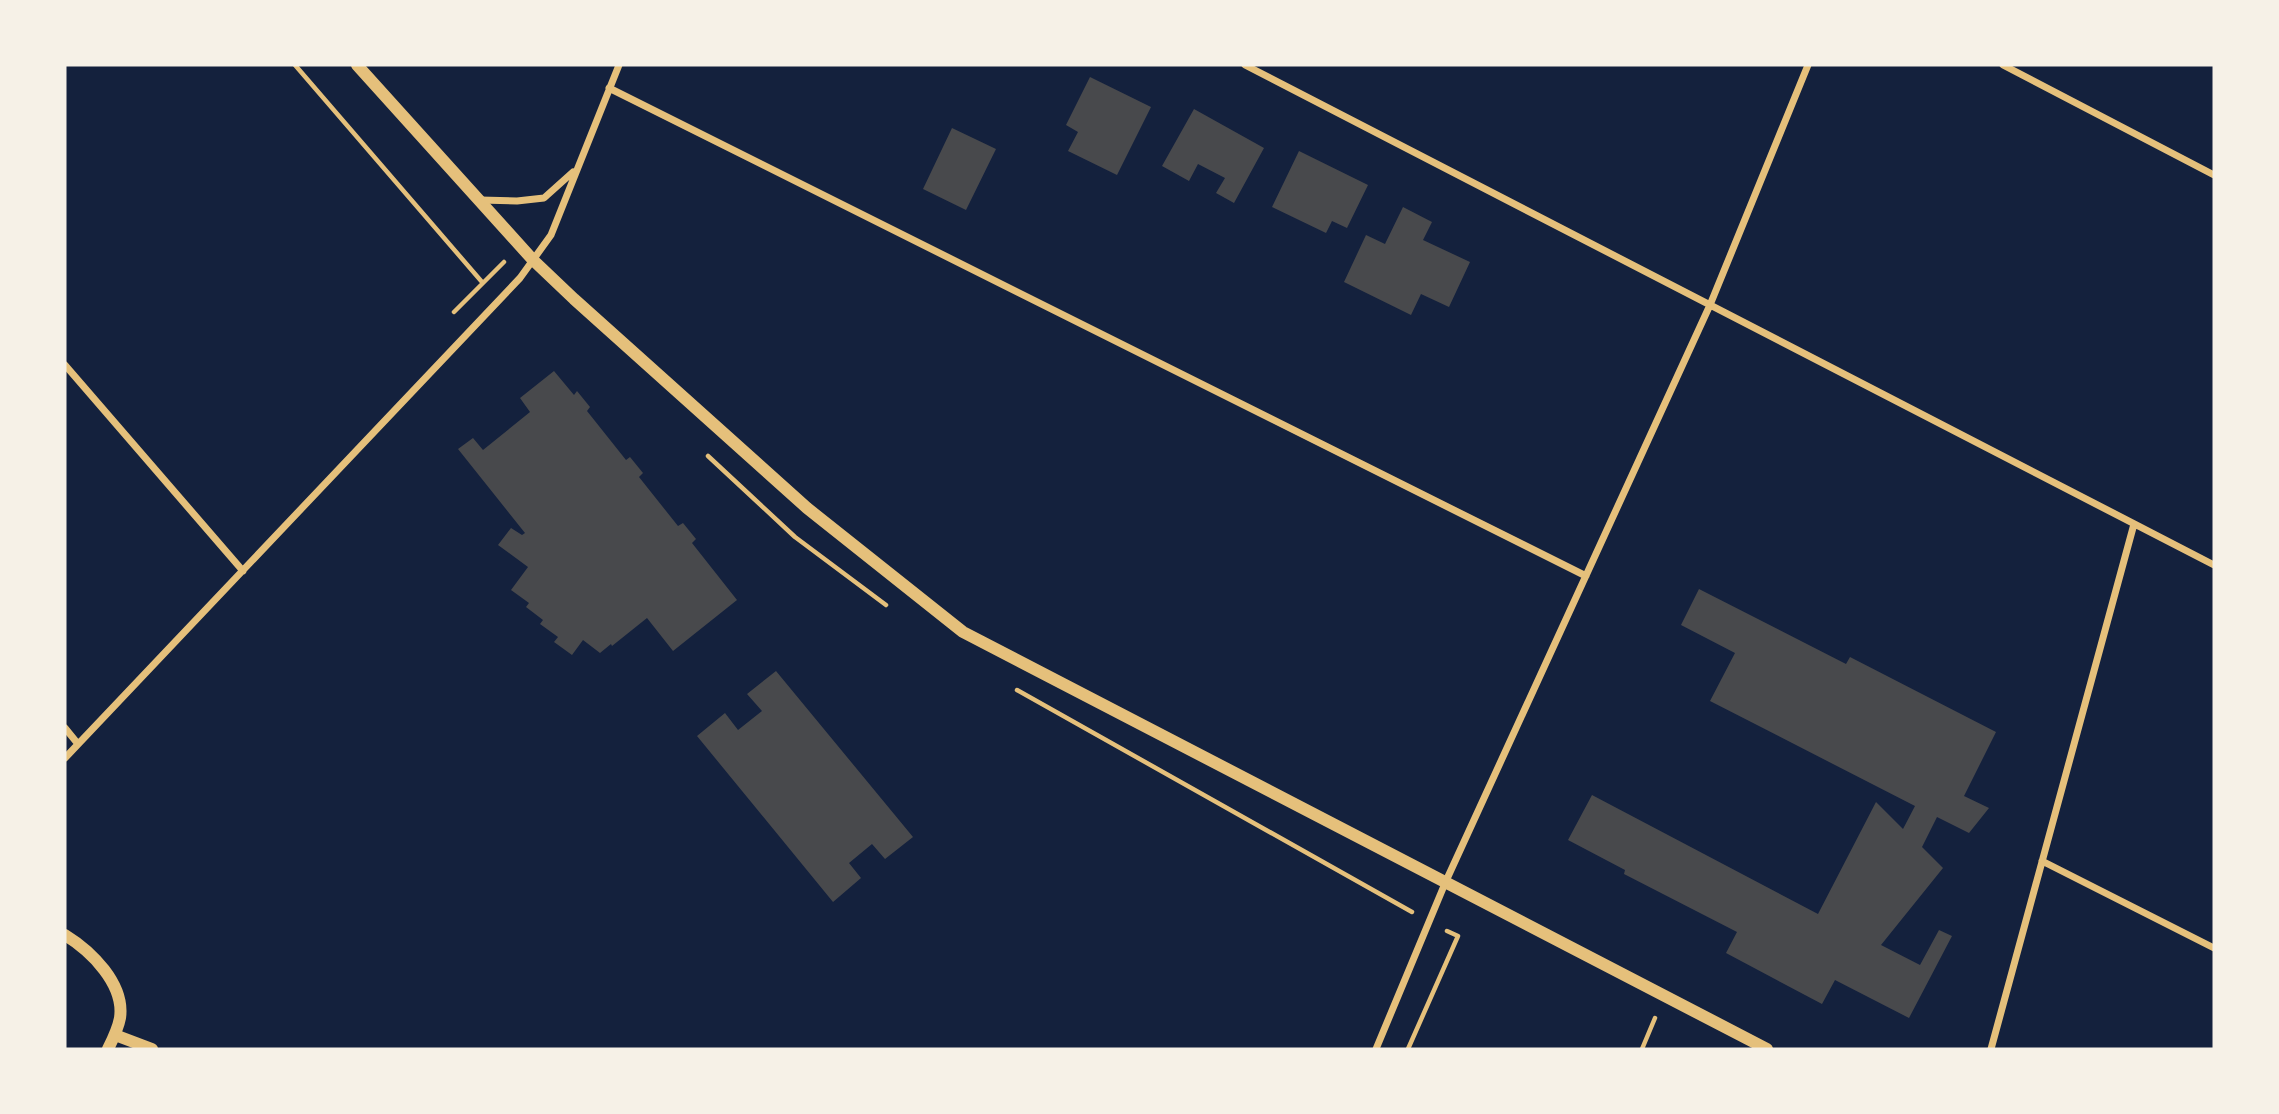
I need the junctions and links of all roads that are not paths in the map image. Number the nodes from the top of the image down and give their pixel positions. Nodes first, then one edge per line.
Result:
1 (357, 65) edge
2 (619, 65) edge
3 (1245, 65) edge
4 (1808, 65) edge
5 (2003, 65) edge
6 (609, 88) junction
7 (576, 169) junction
8 (2214, 175) edge
9 (479, 200) junction
10 (533, 260) junction
11 (1710, 304) junction
12 (65, 365) edge
13 (2134, 524) junction
14 (2214, 565) edge
15 (243, 571) junction
16 (1586, 576) junction
17 (65, 728) edge
18 (78, 744) junction
19 (65, 758) edge
20 (2042, 861) junction
21 (1446, 881) junction
22 (65, 935) edge
23 (2214, 948) edge
24 (116, 1035) junction
25 (108, 1049) edge
26 (152, 1049) edge
27 (1376, 1049) edge
28 (1767, 1049) edge
29 (1991, 1049) edge

1 - 9 street
2 - 6 street
3 - 11 street
4 - 11 street
5 - 8 street
6 - 7 street
6 - 16 street
7 - 9 street
7 - 10 street
9 - 10 street
10 - 15 street
10 - 21 street
11 - 13 street
11 - 16 street
12 - 15 street
13 - 14 street
13 - 20 street
15 - 18 street
16 - 21 street
17 - 18 street
18 - 19 street
20 - 23 street
20 - 29 street
21 - 27 street
21 - 28 street
22 - 24 street
24 - 25 street
24 - 26 street

